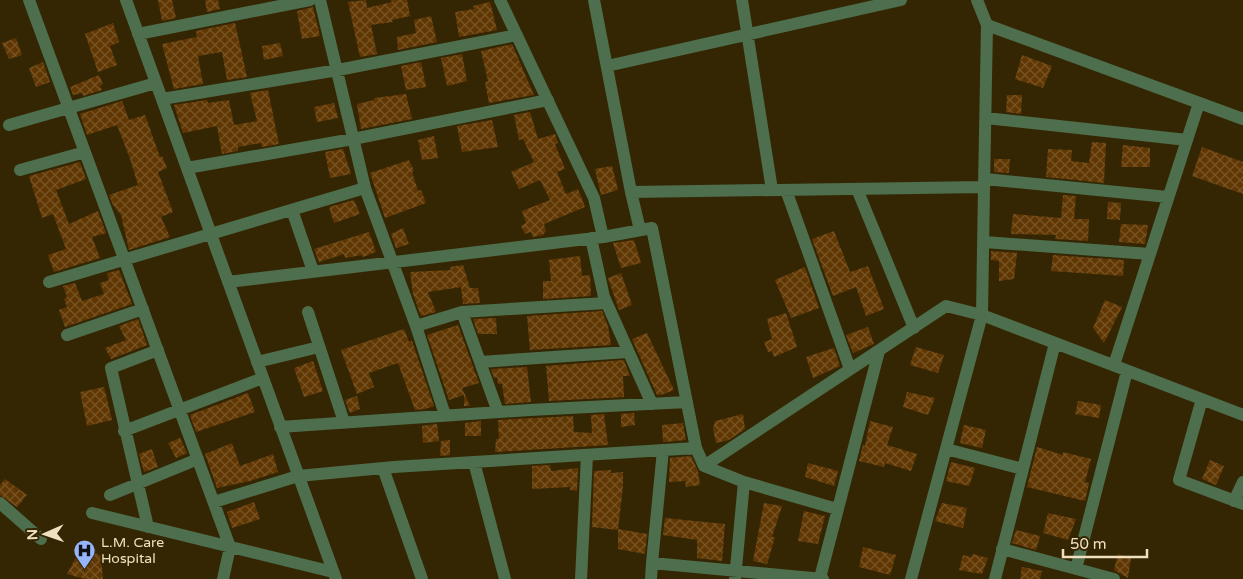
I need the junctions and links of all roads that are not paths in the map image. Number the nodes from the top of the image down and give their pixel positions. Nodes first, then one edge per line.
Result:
1 (29, 0) edge
2 (126, 0) edge
3 (310, 0) edge
4 (320, 0) edge
5 (500, 0) edge
6 (594, 0) edge
7 (742, 0) edge
8 (901, 0) edge
9 (977, 0) edge
10 (987, 25) junction
11 (138, 34) junction
12 (748, 34) junction
13 (517, 35) junction
14 (607, 66) junction
15 (338, 70) junction
16 (156, 82) junction
17 (162, 100) junction
18 (548, 100) junction
19 (1199, 103) junction
20 (68, 110) junction
21 (986, 118) junction
22 (1243, 119) edge
23 (9, 125) dead end
24 (353, 139) junction
25 (1187, 140) junction
26 (85, 152) junction
27 (187, 168) junction
28 (20, 170) dead end
29 (985, 183) junction
30 (365, 188) junction
31 (857, 189) junction
32 (772, 190) junction
33 (786, 190) junction
34 (630, 192) junction
35 (1168, 197) junction
36 (292, 210) junction
37 (640, 230) junction
38 (211, 234) junction
39 (597, 238) junction
40 (984, 242) junction
41 (1150, 254) junction
42 (124, 259) junction
43 (392, 262) junction
44 (313, 271) junction
45 (48, 282) dead end
46 (228, 282) junction
47 (606, 303) junction
48 (143, 310) junction
49 (308, 312) dead end
50 (462, 312) junction
51 (982, 315) junction
52 (416, 326) junction
53 (914, 328) junction
54 (67, 335) dead end
55 (1055, 343) junction
56 (319, 348) junction
57 (158, 350) junction
58 (879, 351) junction
59 (628, 352) junction
60 (257, 362) junction
61 (480, 362) junction
62 (1114, 365) junction
63 (850, 370) junction
64 (1127, 371) junction
65 (263, 378) junction
66 (1202, 399) junction
67 (687, 402) junction
68 (652, 404) junction
69 (180, 410) junction
70 (498, 412) junction
71 (445, 415) junction
72 (1243, 415) edge
73 (344, 422) junction
74 (280, 427) junction
75 (124, 431) junction
76 (696, 448) junction
77 (946, 449) junction
78 (663, 450) junction
79 (587, 455) junction
80 (198, 459) junction
81 (474, 462) junction
82 (704, 466) junction
83 (383, 468) junction
84 (1023, 469) junction
85 (298, 476) junction
86 (744, 482) junction
87 (1243, 482) edge
88 (139, 484) junction
89 (110, 495) dead end
90 (214, 502) junction
91 (0, 503) edge
92 (1238, 503) edge
93 (838, 509) junction
94 (92, 514) dead end
95 (148, 527) junction
96 (42, 539) dead end
97 (230, 547) junction
98 (1002, 549) junction
99 (652, 563) junction
100 (1076, 569) junction
101 (735, 574) edge
102 (334, 575) edge
103 (821, 578) edge
104 (223, 579) edge
105 (422, 579) edge
106 (505, 579) edge
107 (581, 579) edge
108 (651, 579) edge
109 (911, 579) edge
110 (995, 579) edge
111 (1114, 579) edge

1 - 20 street
2 - 11 street
3 - 11 street
4 - 15 street
5 - 13 street
6 - 14 street
7 - 12 street
8 - 12 street
9 - 10 street
10 - 19 street
10 - 21 street
11 - 16 street
12 - 14 street
12 - 32 street
13 - 15 street
13 - 18 street
14 - 34 street
15 - 17 street
15 - 24 street
16 - 17 street
16 - 20 street
17 - 27 street
18 - 24 street
18 - 39 street
19 - 22 street
19 - 25 street
20 - 23 street
20 - 26 street
21 - 25 street
21 - 29 street
24 - 27 street
24 - 30 street
25 - 35 street
26 - 28 street
26 - 42 street
27 - 38 street
29 - 31 street
29 - 35 street
29 - 40 street
30 - 36 street
30 - 43 street
31 - 33 street
31 - 53 street
32 - 33 street
32 - 34 street
33 - 63 street
34 - 37 street
35 - 41 street
36 - 38 street
36 - 44 street
37 - 39 street
37 - 67 street
38 - 42 street
38 - 46 street
39 - 43 street
39 - 47 street
40 - 41 street
40 - 51 street
41 - 62 street
42 - 45 street
42 - 48 street
43 - 44 street
43 - 52 street
44 - 46 street
46 - 60 street
47 - 50 street
47 - 59 street
48 - 54 street
48 - 57 street
49 - 56 street
50 - 52 street
50 - 61 street
51 - 53 street
51 - 55 street
51 - 77 street
52 - 71 street
53 - 58 street
55 - 62 street
55 - 84 street
56 - 60 street
56 - 73 street
57 - 69 street
57 - 75 street
58 - 63 street
58 - 93 street
59 - 61 street
59 - 68 street
60 - 65 street
61 - 70 street
62 - 64 street
63 - 82 street
64 - 66 street
64 - 100 street
65 - 69 street
65 - 74 street
66 - 72 street
66 - 92 street
67 - 68 street
67 - 76 street
68 - 70 street
69 - 75 street
69 - 80 street
70 - 71 street
71 - 73 street
73 - 74 street
74 - 85 street
75 - 88 street
76 - 78 street
76 - 82 street
77 - 84 street
77 - 109 street
78 - 79 street
78 - 99 street
79 - 81 street
79 - 107 street
80 - 88 street
80 - 90 street
81 - 83 street
81 - 106 street
82 - 86 street
83 - 85 street
83 - 105 street
84 - 98 street
85 - 90 street
85 - 102 street
86 - 93 street
86 - 101 street
87 - 92 street
88 - 89 street
88 - 95 street
90 - 97 street
91 - 96 street
93 - 103 street
94 - 95 street
95 - 97 street
97 - 102 street
97 - 104 street
98 - 100 street
98 - 110 street
99 - 101 street
99 - 108 street
100 - 111 street
101 - 103 street

